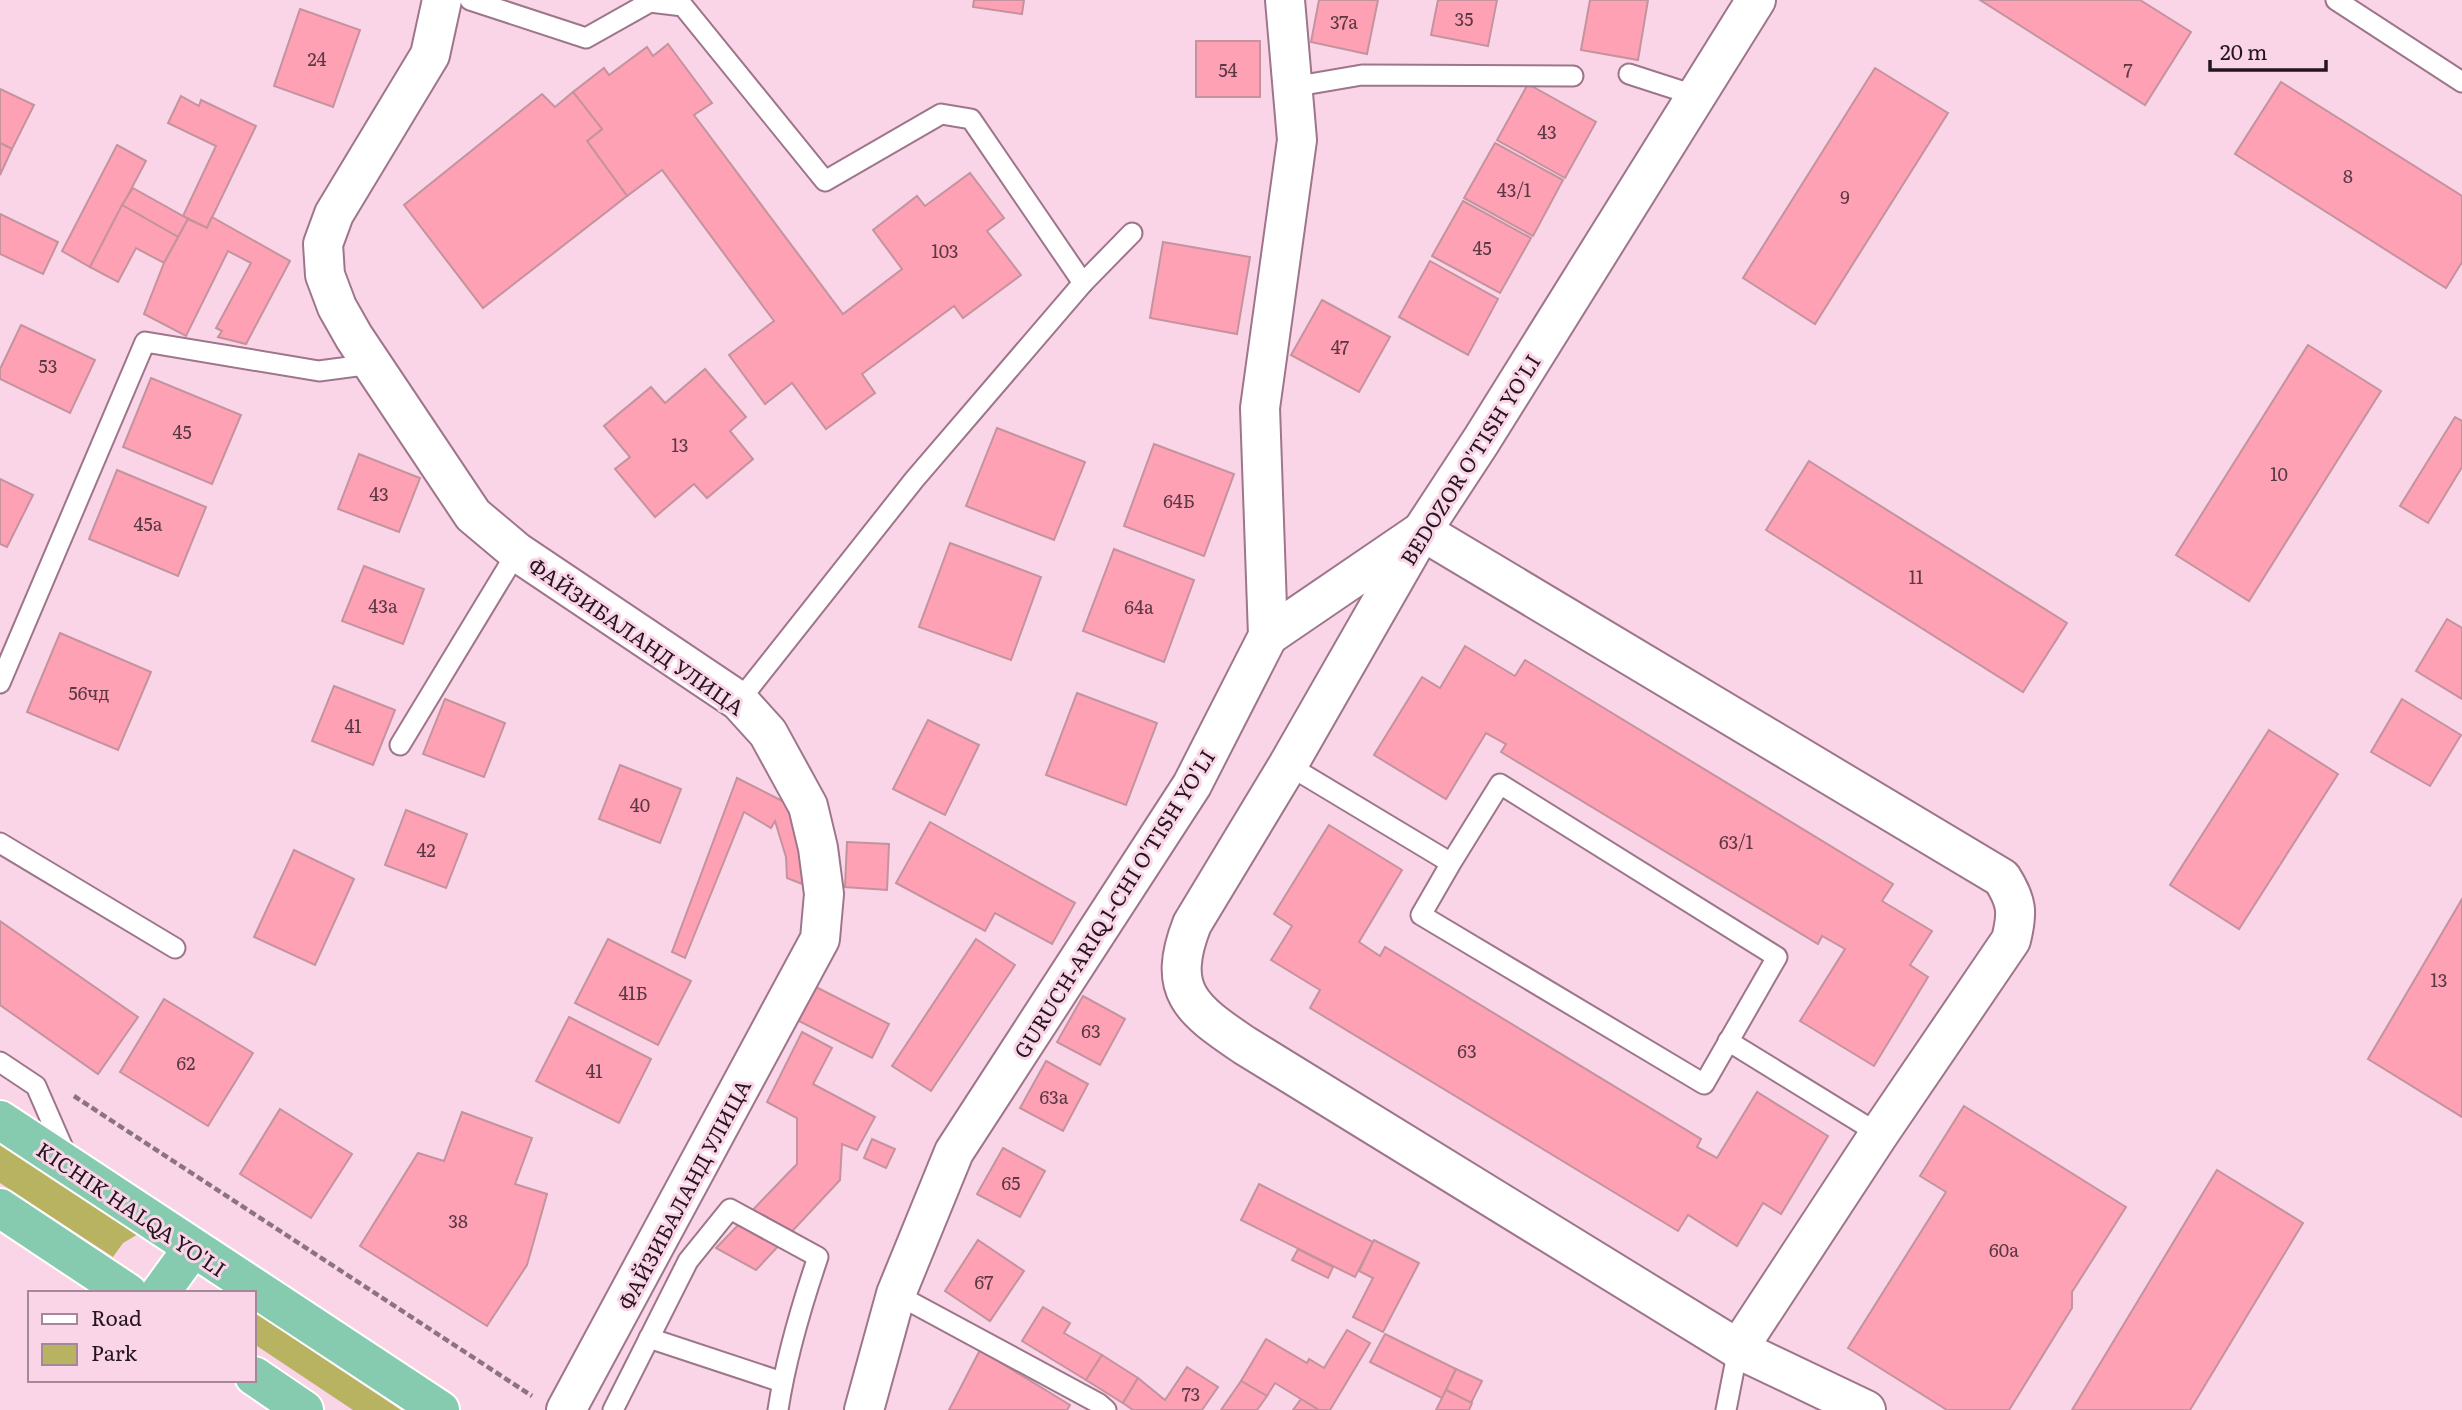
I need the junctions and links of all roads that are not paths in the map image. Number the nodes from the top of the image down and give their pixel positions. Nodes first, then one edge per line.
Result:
1 (442, 0) edge
2 (470, 0) edge
3 (1285, 0) edge
4 (1756, 0) edge
5 (2336, 0) edge
6 (1629, 74) dead end
7 (1573, 76) dead end
8 (2462, 82) edge
9 (1292, 87) junction
10 (1697, 96) junction
11 (1132, 233) dead end
12 (1083, 283) junction
13 (372, 364) junction
14 (1422, 531) junction
15 (517, 552) junction
16 (1268, 636) junction
17 (0, 683) edge
18 (739, 701) junction
19 (400, 746) dead end
20 (1288, 765) junction
21 (0, 843) edge
22 (1451, 863) junction
23 (175, 948) dead end
24 (1728, 1041) junction
25 (0, 1062) edge
26 (0, 1120) edge
27 (1879, 1134) junction
28 (71, 1167) junction
29 (0, 1208) edge
30 (192, 1249) junction
31 (125, 1291) edge
32 (161, 1291) edge
33 (896, 1294) junction
34 (649, 1338) junction
35 (1738, 1349) junction
36 (256, 1377) edge
37 (782, 1382) junction
38 (554, 1406) edge
39 (304, 1410) edge
40 (440, 1410) edge
41 (613, 1410) edge
42 (778, 1410) edge
43 (864, 1410) edge
44 (1106, 1410) edge
45 (1726, 1410) edge
46 (1866, 1410) edge

1 - 13 street, ФАЙЗИБАЛАНД УЛИЦА
2 - 12 lane
3 - 9 street, GURUCH-ARIQ 1-CHI O'TISH YO'LI
4 - 10 street, BEDOZOR O'TISH YO'LI
5 - 8 lane
6 - 10 lane
7 - 9 lane
9 - 16 street, GURUCH-ARIQ 1-CHI O'TISH YO'LI
10 - 14 street, BEDOZOR O'TISH YO'LI
11 - 12 lane
12 - 18 lane
13 - 15 street, ФАЙЗИБАЛАНД УЛИЦА
13 - 17 lane
14 - 16 street
14 - 20 street, BEDOZOR O'TISH YO'LI
14 - 27 street
15 - 18 street, ФАЙЗИБАЛАНД УЛИЦА
15 - 19 lane
16 - 33 street, GURUCH-ARIQ 1-CHI O'TISH YO'LI
18 - 38 street, ФАЙЗИБАЛАНД УЛИЦА
20 - 22 lane
20 - 35 street, BEDOZOR O'TISH YO'LI
21 - 23 lane
22 - 24 lane
22 - 24 lane
24 - 27 lane
25 - 28 lane
26 - 28 highway, KICHIK HALQA YO'LI
27 - 35 street
28 - 30 highway, KICHIK HALQA YO'LI
29 - 31 highway
30 - 32 highway
30 - 40 highway, KICHIK HALQA YO'LI
33 - 43 street, GURUCH-ARIQ 1-CHI O'TISH YO'LI
33 - 44 lane
34 - 37 lane
34 - 37 lane
34 - 41 lane
35 - 45 lane
35 - 46 street, BEDOZOR O'TISH YO'LI
36 - 39 highway
37 - 42 lane

